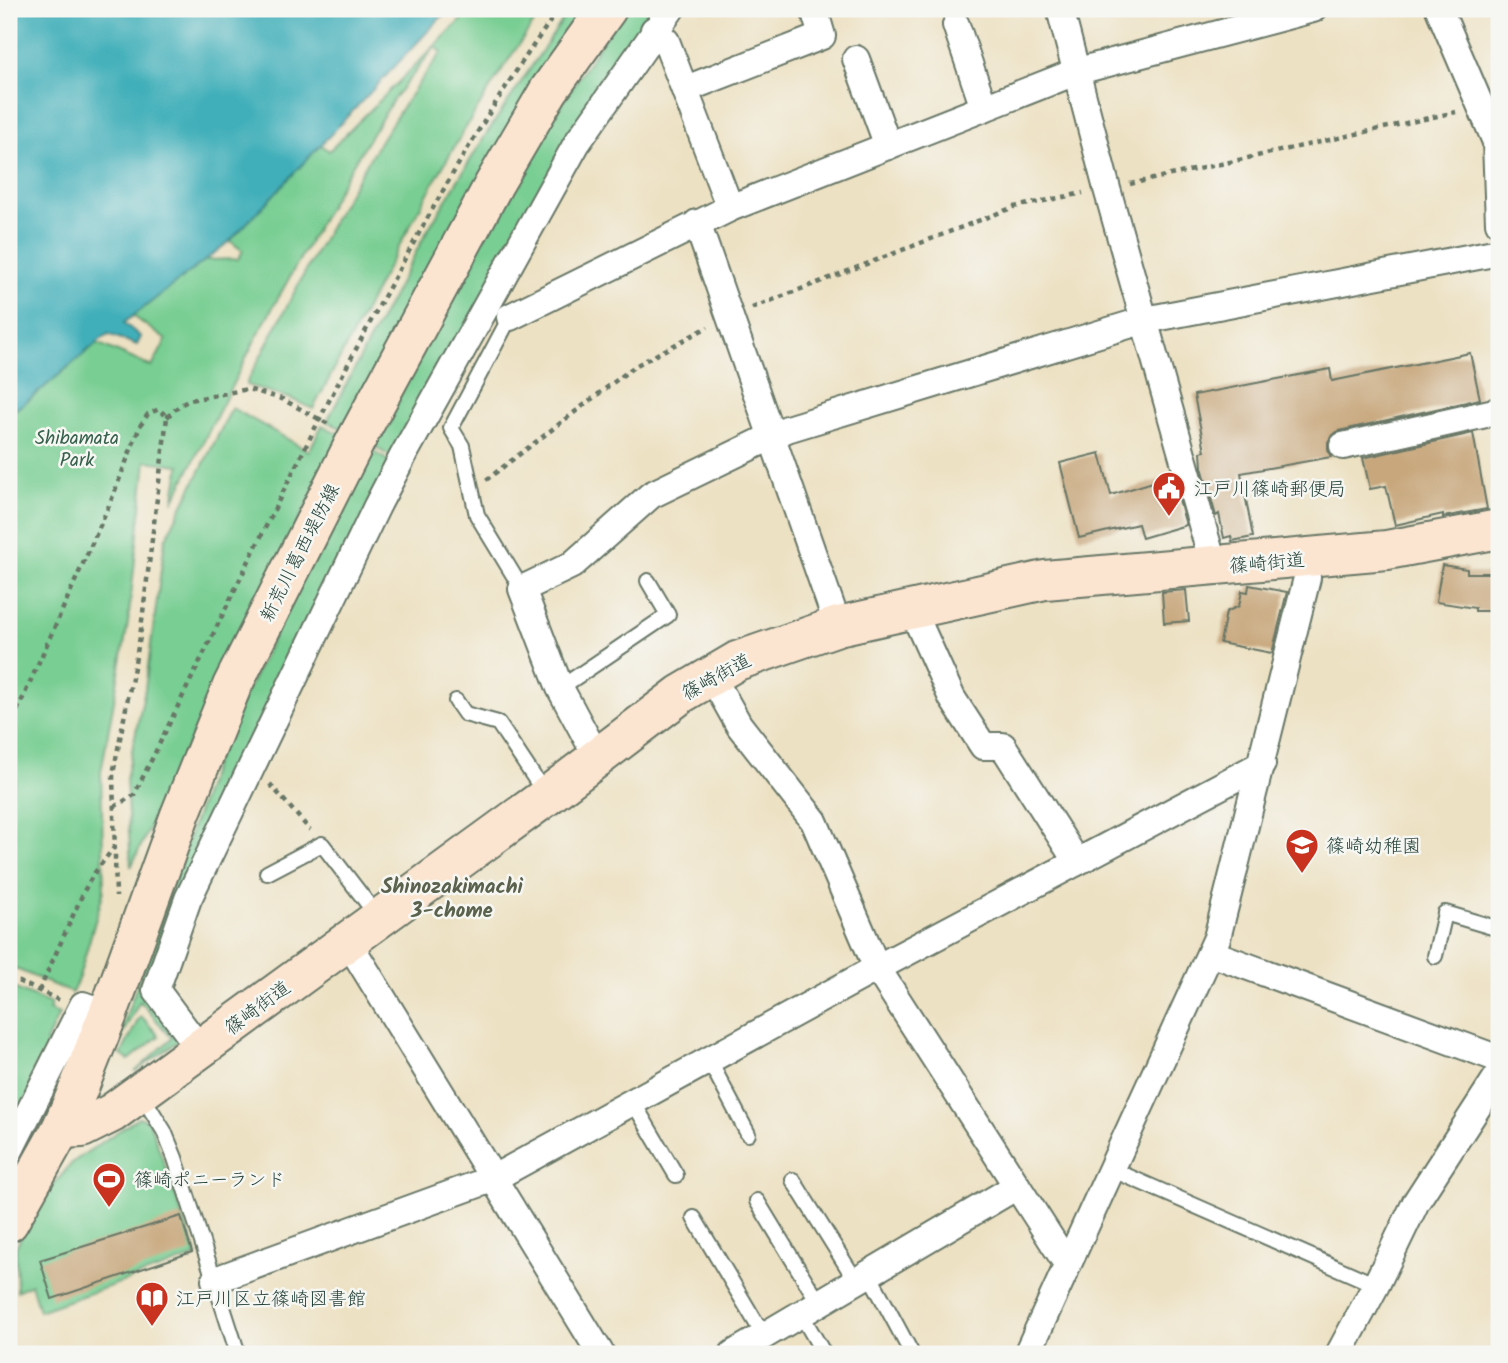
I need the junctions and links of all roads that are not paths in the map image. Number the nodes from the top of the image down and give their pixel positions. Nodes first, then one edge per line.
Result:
1 (607, 9) edge
2 (671, 9) edge
3 (814, 9) edge
4 (1060, 9) edge
5 (1312, 9) edge
6 (1439, 9) edge
7 (1225, 20) edge
8 (956, 25) dead end
9 (654, 30) junction
10 (856, 59) dead end
11 (1078, 71) junction
12 (686, 89) junction
13 (984, 108) junction
14 (888, 146) junction
15 (730, 208) junction
16 (697, 223) junction
17 (1499, 223) edge
18 (1499, 252) edge
19 (510, 317) joint
20 (1145, 320) junction
21 (1499, 411) edge
22 (772, 435) junction
23 (1343, 446) dead end
24 (1499, 529) edge
25 (1306, 558) junction
26 (1213, 567) junction
27 (648, 581) dead end
28 (522, 589) junction
29 (912, 609) junction
30 (838, 626) junction
31 (711, 675) junction
32 (560, 688) junction
33 (457, 701) dead end
34 (597, 757) junction
35 (1262, 764) junction
36 (547, 796) junction
37 (1077, 862) junction
38 (267, 873) dead end
39 (379, 918) junction
40 (1499, 929) edge
41 (347, 940) junction
42 (1211, 953) junction
43 (1435, 956) dead end
44 (877, 968) junction
45 (108, 1014) junction
46 (200, 1049) junction
47 (1499, 1059) edge
48 (709, 1060) junction
49 (1499, 1074) edge
50 (141, 1093) junction
51 (633, 1102) junction
52 (61, 1129) junction
53 (748, 1134) dead end
54 (9, 1153) edge
55 (1111, 1169) junction
56 (676, 1175) dead end
57 (492, 1179) junction
58 (793, 1180) dead end
59 (1017, 1186) junction
60 (757, 1201) dead end
61 (694, 1218) dead end
62 (9, 1222) edge
63 (1067, 1264) junction
64 (862, 1278) junction
65 (215, 1280) junction
66 (1376, 1285) junction
67 (810, 1309) junction
68 (749, 1348) edge
69 (238, 1354) edge
70 (601, 1354) edge
71 (824, 1354) edge
72 (912, 1354) edge
73 (1027, 1354) edge
74 (1339, 1354) edge

1 - 45 street, 新荒川葛西堤防線
2 - 9 street
3 - 12 street
4 - 11 street
5 - 7 street
6 - 17 street
7 - 11 street
8 - 13 street
9 - 12 street
9 - 46 street
10 - 14 street
11 - 13 street
11 - 20 street
12 - 15 street
13 - 14 street
14 - 15 street
15 - 16 street
16 - 19 street
16 - 22 street
18 - 20 street
19 - 28 lane
20 - 22 street
20 - 26 street
21 - 23 street
22 - 28 street
22 - 30 street
24 - 25 street, 篠崎街道
25 - 26 street, 篠崎街道
25 - 35 street
26 - 29 street, 篠崎街道
27 - 32 lane
28 - 32 street
29 - 30 street, 篠崎街道
29 - 37 street
30 - 31 street, 篠崎街道
31 - 34 street, 篠崎街道
31 - 44 street
32 - 34 street
33 - 36 lane
34 - 36 street, 篠崎街道
35 - 37 street
35 - 42 street
36 - 39 street, 篠崎街道
37 - 44 street
38 - 39 lane
39 - 41 street, 篠崎街道
40 - 43 lane
41 - 46 street, 篠崎街道
41 - 57 street
42 - 47 street
42 - 55 street
44 - 48 street
44 - 59 street
45 - 52 street, 新荒川葛西堤防線
45 - 54 street
46 - 50 street, 篠崎街道
48 - 51 street
48 - 53 lane
49 - 66 street
50 - 52 street, 篠崎街道
50 - 65 lane
51 - 56 lane
51 - 57 street
52 - 62 street, 新荒川葛西堤防線
55 - 63 street
55 - 66 lane
57 - 65 street
57 - 70 street
58 - 64 lane
59 - 63 street
59 - 64 street
60 - 67 lane
61 - 68 lane
63 - 73 street
64 - 67 street
64 - 72 lane
65 - 69 lane
66 - 74 street
67 - 68 street
67 - 71 lane

